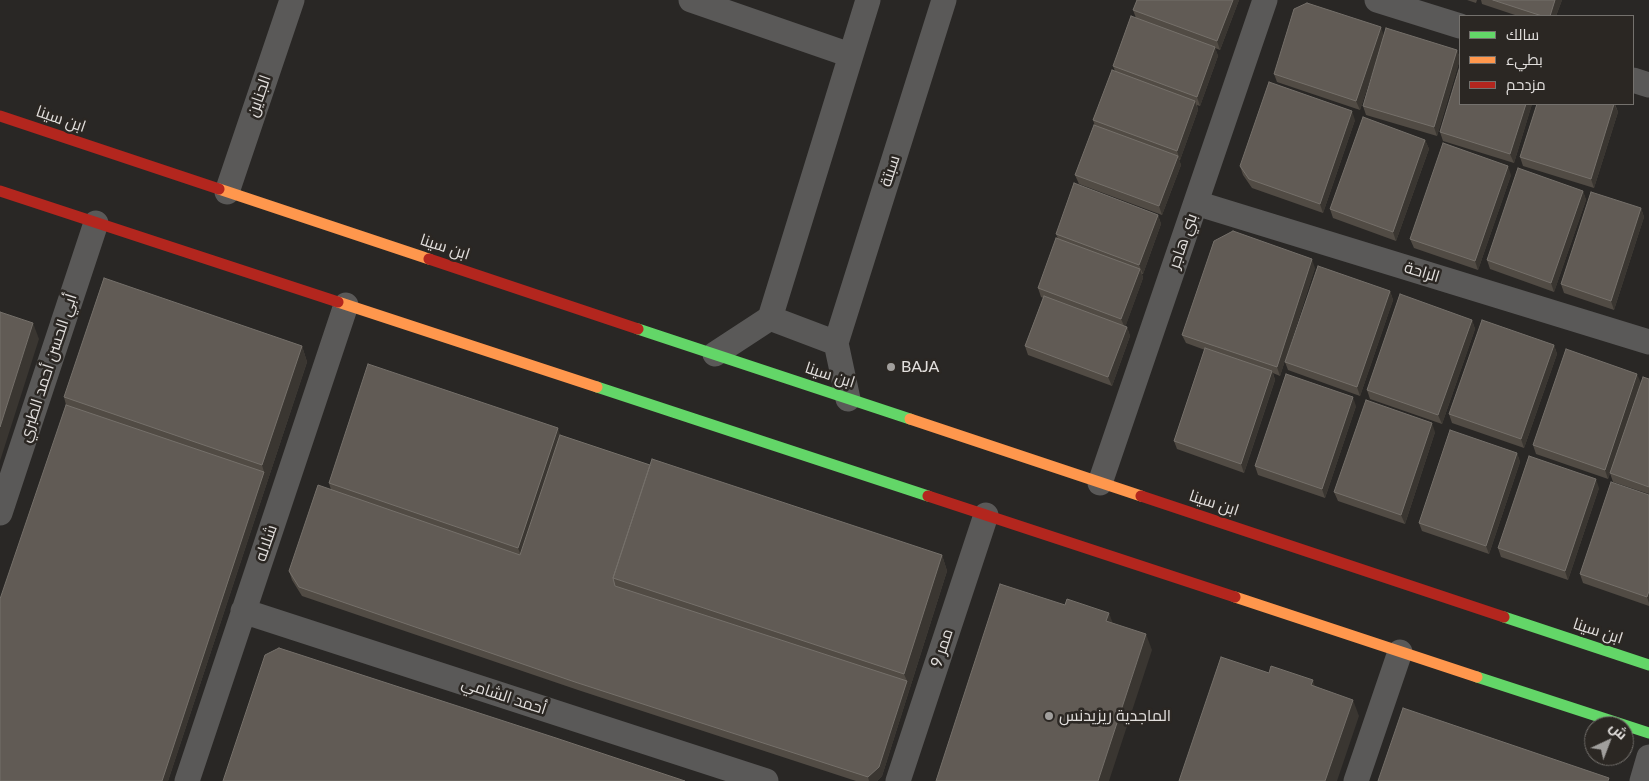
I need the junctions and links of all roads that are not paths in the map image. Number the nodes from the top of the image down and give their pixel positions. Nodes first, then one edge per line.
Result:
1 (292, 0) edge
2 (691, 0) edge
3 (868, 0) edge
4 (944, 0) edge
5 (1265, 0) edge
6 (1377, 0) edge
7 (1459, 26) edge
8 (850, 55) junction
9 (1634, 80) edge
10 (1649, 85) edge
11 (0, 116) edge
12 (0, 191) edge
13 (227, 192) junction
14 (1196, 203) junction
15 (96, 223) junction
16 (346, 305) junction
17 (770, 318) junction
18 (1649, 342) edge
19 (836, 343) junction
20 (715, 354) junction
21 (848, 399) junction
22 (1100, 483) junction
23 (0, 513) edge
24 (986, 515) junction
25 (243, 611) junction
26 (1400, 652) junction
27 (1649, 665) edge
28 (1649, 734) edge
29 (1649, 758) edge
30 (187, 781) edge
31 (766, 781) edge
32 (898, 781) edge
33 (1356, 781) edge
34 (1642, 781) edge

1 - 13 street, الجناين
2 - 8 street
3 - 8 street
4 - 19 street, سبتة
5 - 14 street, بني هاجر
6 - 7 street
8 - 17 street
9 - 10 street
11 - 13 street, ابن سينا
12 - 15 street
13 - 20 street, ابن سينا
14 - 18 street, الراحة
14 - 22 street, بني هاجر
15 - 16 street
15 - 23 street, أبي الحسن أحمد الطبري
16 - 24 street
16 - 25 street, شلاله
17 - 19 street
17 - 20 street
19 - 21 street, سبتة
20 - 21 street, ابن سينا
21 - 22 street, ابن سينا
22 - 27 street, ابن سينا
24 - 26 street
24 - 32 street, ممر 9
25 - 30 street, شلاله
25 - 31 street, أحمد الشامي
26 - 28 street
26 - 33 street
29 - 34 street

